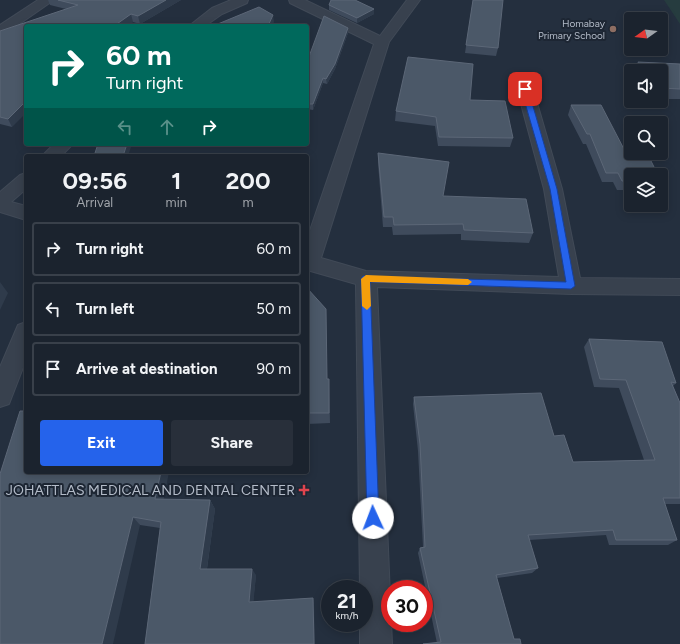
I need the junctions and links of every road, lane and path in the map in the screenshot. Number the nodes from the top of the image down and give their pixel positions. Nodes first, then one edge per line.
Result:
1 (242, 0) edge
2 (295, 0) edge
3 (414, 0) edge
4 (44, 2) dead end
5 (199, 24) edge
6 (0, 31) edge
7 (382, 42) junction
8 (525, 89) dead end
9 (62, 146) edge
10 (53, 154) edge
11 (24, 181) edge
12 (0, 202) edge
13 (0, 206) edge
14 (24, 212) edge
15 (309, 259) edge
16 (309, 262) edge
17 (366, 279) junction
18 (571, 286) junction
19 (680, 287) edge
20 (24, 335) edge
21 (0, 396) edge
22 (376, 644) edge

1 - 5 street
2 - 7 street
3 - 7 street
4 - 6 street
7 - 15 street
8 - 18 street
9 - 10 street
11 - 12 street
13 - 14 street
16 - 17 street
17 - 18 street
17 - 22 street
18 - 19 street
20 - 21 street

